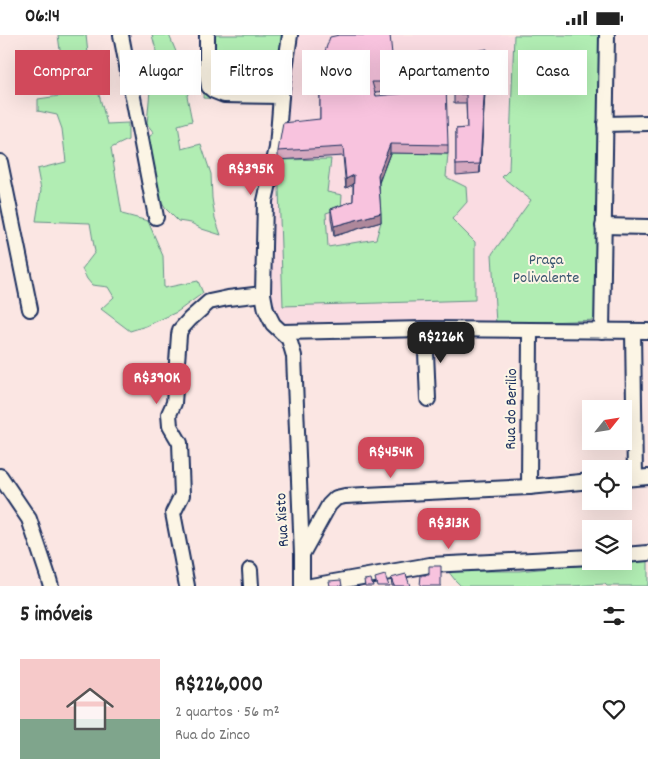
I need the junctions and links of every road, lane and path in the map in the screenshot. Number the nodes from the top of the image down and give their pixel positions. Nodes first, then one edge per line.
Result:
1 (121, 35) edge
2 (208, 35) edge
3 (290, 35) edge
4 (607, 35) edge
5 (281, 96) junction
6 (648, 123) edge
7 (605, 124) junction
8 (0, 162) edge
9 (156, 217) dead end
10 (603, 226) junction
11 (648, 227) edge
12 (263, 294) junction
13 (30, 309) dead end
14 (425, 329) junction
15 (530, 331) junction
16 (602, 331) junction
17 (633, 331) junction
18 (648, 331) edge
19 (282, 332) junction
20 (428, 399) dead end
21 (0, 476) edge
22 (636, 478) edge
23 (582, 482) edge
24 (529, 487) junction
25 (648, 553) edge
26 (632, 554) edge
27 (302, 555) junction
28 (582, 557) edge
29 (250, 570) dead end
30 (51, 586) edge
31 (187, 586) edge
32 (251, 586) edge
33 (302, 586) edge
34 (311, 586) edge

1 - 9 street
2 - 5 street
3 - 5 street
4 - 7 street
5 - 12 street
6 - 7 street
7 - 10 street
8 - 13 street
10 - 11 street
10 - 16 street
12 - 19 street
12 - 31 street
14 - 15 street
14 - 19 street
14 - 20 street
15 - 16 street
15 - 24 street, Rua do Berilio
16 - 17 street
17 - 18 street
17 - 22 street
19 - 27 street, Rua Xisto
21 - 30 street
23 - 24 street
24 - 27 street, Rua Xisto
25 - 26 street
27 - 33 street
28 - 34 street
29 - 32 street

